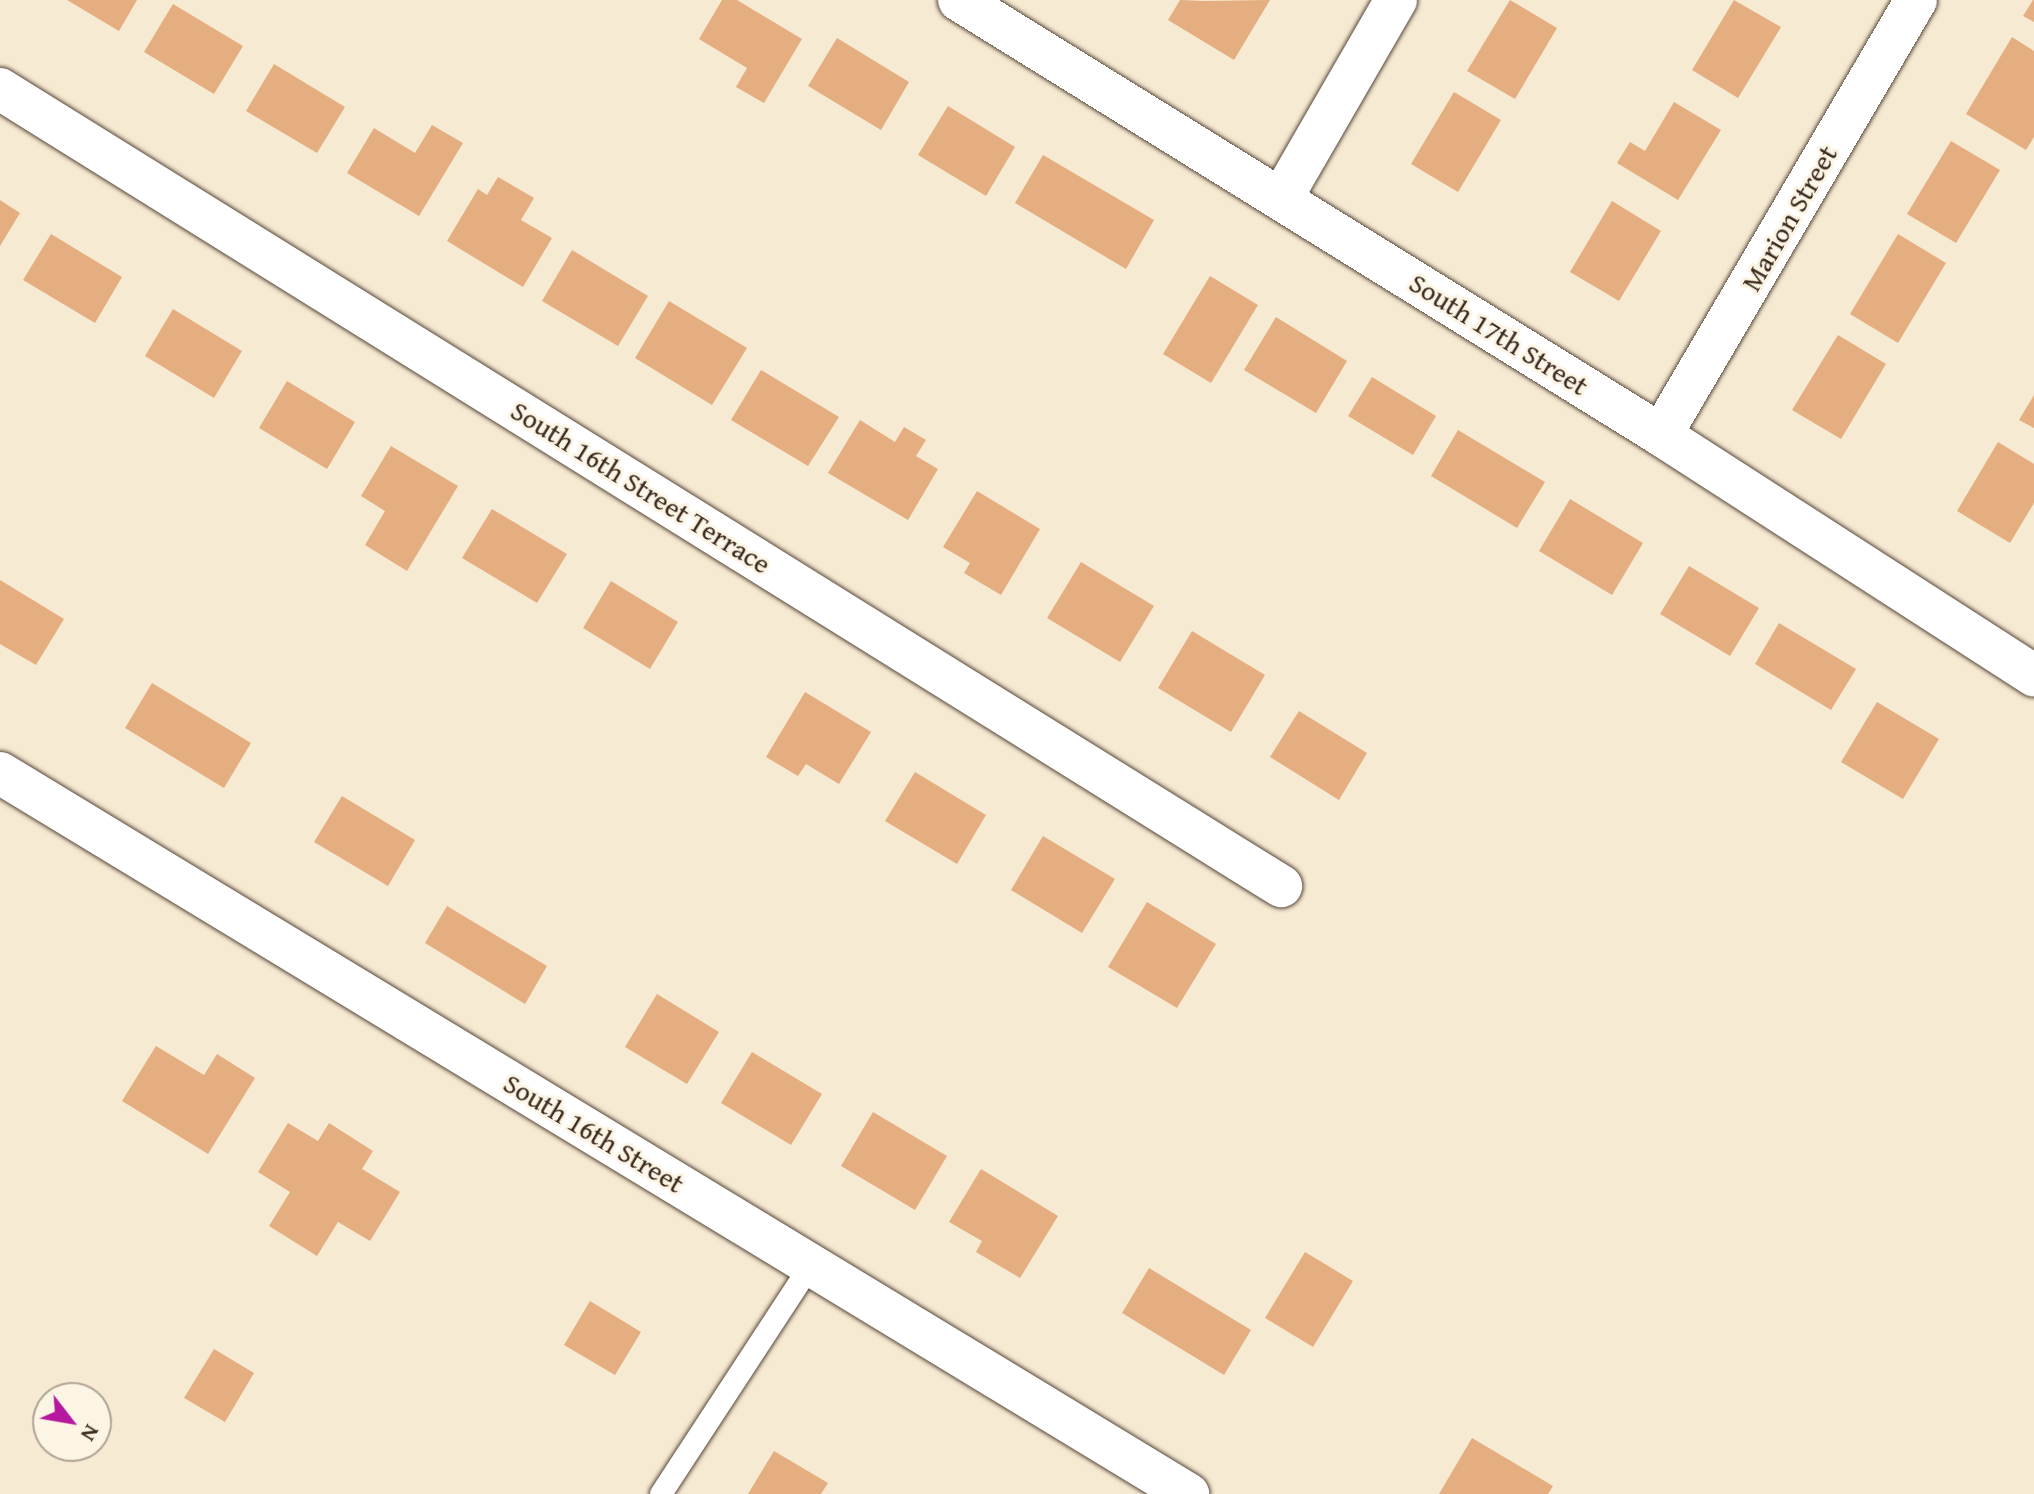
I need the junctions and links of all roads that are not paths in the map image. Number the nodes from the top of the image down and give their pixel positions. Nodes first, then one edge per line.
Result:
1 (959, 0) edge
2 (1396, 0) edge
3 (1916, 0) edge
4 (0, 89) edge
5 (1281, 199) junction
6 (1661, 435) junction
7 (2034, 675) edge
8 (0, 773) edge
9 (1281, 886) dead end
10 (811, 1265) junction
11 (661, 1494) edge
12 (1188, 1494) edge

1 - 5 street, South 17th Street
2 - 5 street
3 - 6 street, Marion Street
4 - 9 street, South 16th Street Terrace
5 - 6 street, South 17th Street
6 - 7 street, South 17th Street
8 - 10 street, South 16th Street
10 - 11 lane
10 - 12 street, South 16th Street

